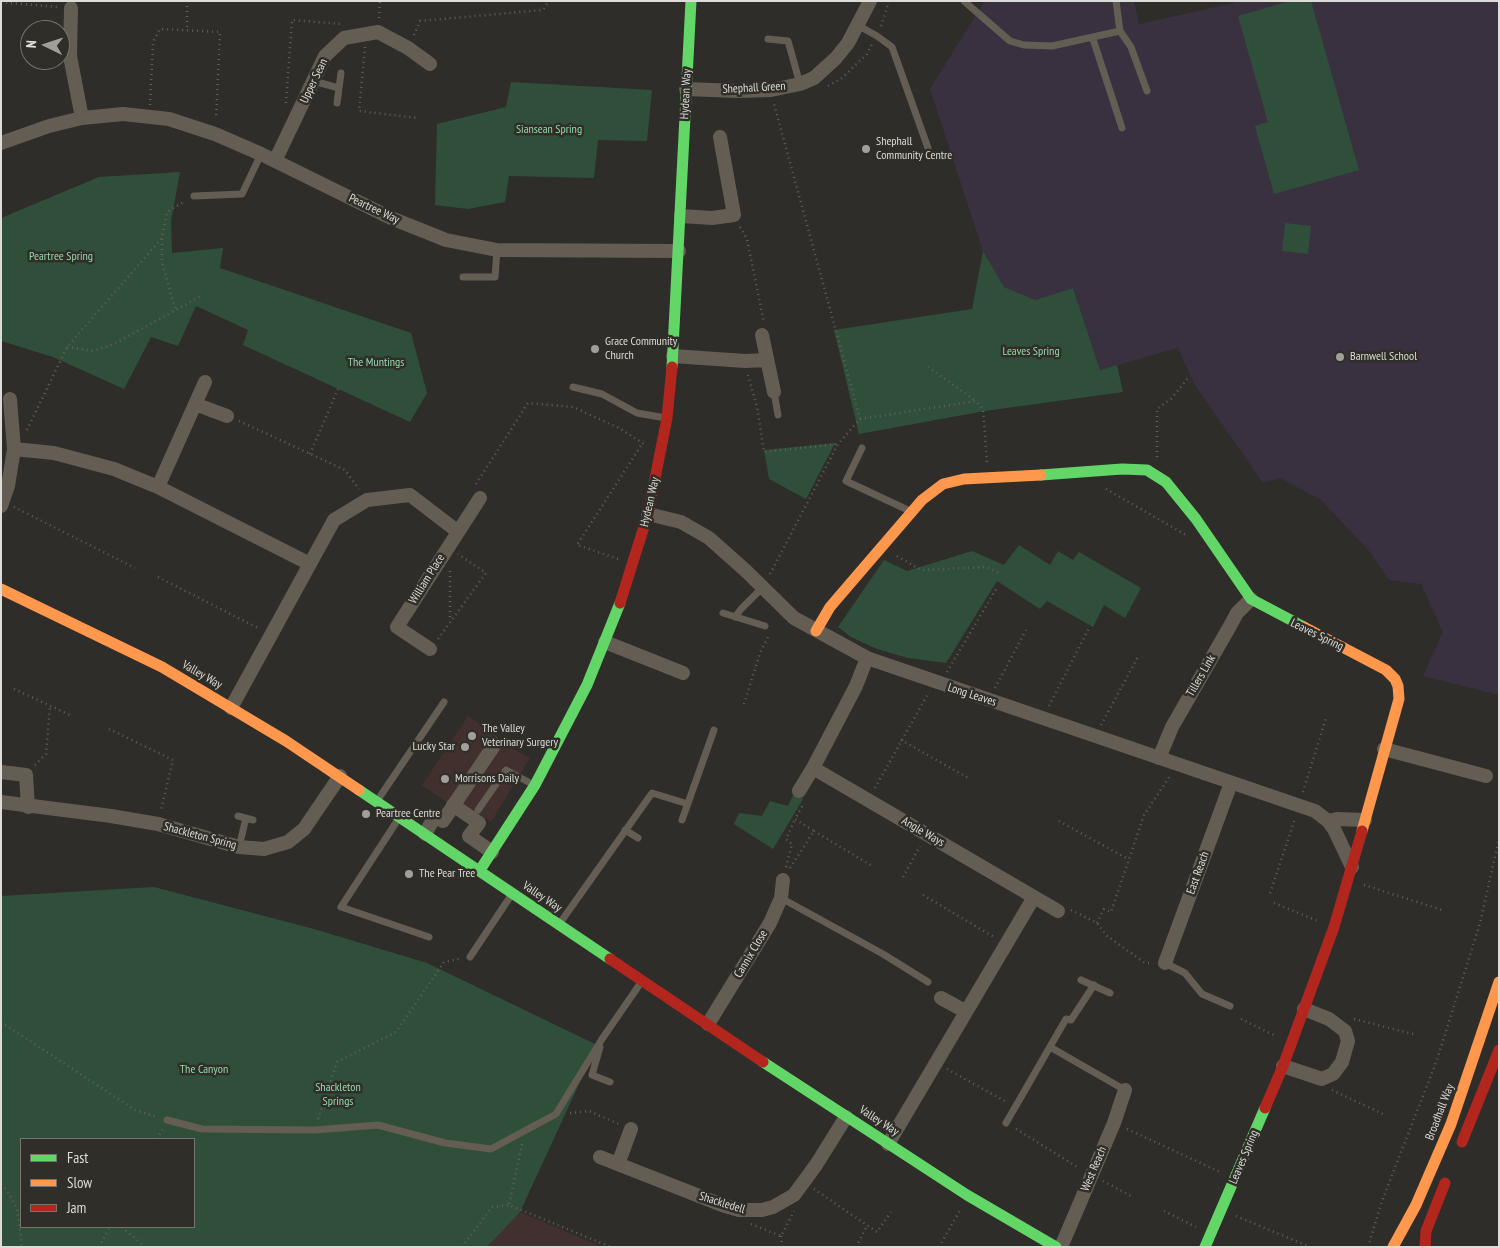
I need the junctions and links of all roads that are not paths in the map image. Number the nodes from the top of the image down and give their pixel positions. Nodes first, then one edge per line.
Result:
1 (691, 1) edge
2 (870, 1) edge
3 (964, 1) edge
4 (1116, 1) edge
5 (71, 8) road end
6 (858, 26) junction
7 (1120, 31) junction
8 (1093, 38) junction
9 (768, 39) dead end
10 (430, 64) dead end
11 (341, 73) dead end
12 (312, 81) junction
13 (800, 84) junction
14 (339, 88) junction
15 (686, 89) junction
16 (1147, 92) dead end
17 (337, 103) dead end
18 (82, 118) junction
19 (1122, 128) dead end
20 (720, 137) dead end
21 (1, 143) edge
22 (928, 148) dead end
23 (261, 154) junction
24 (275, 161) junction
25 (194, 196) road end
26 (681, 216) junction
27 (497, 250) junction
28 (679, 251) junction
29 (463, 277) dead end
30 (762, 335) road end
31 (673, 356) junction
32 (767, 360) junction
33 (205, 382) dead end
34 (573, 387) dead end
35 (774, 392) joint
36 (10, 399) dead end
37 (195, 404) junction
38 (778, 415) dead end
39 (227, 416) road end
40 (666, 418) junction
41 (862, 448) dead end
42 (17, 449) junction
43 (158, 486) junction
44 (480, 498) road end
45 (2, 504) edge
46 (913, 512) junction
47 (648, 514) junction
48 (457, 531) junction
49 (308, 563) junction
50 (762, 588) junction
51 (1, 589) edge
52 (1251, 599) junction
53 (723, 613) dead end
54 (735, 617) junction
55 (764, 626) dead end
56 (816, 631) junction
57 (605, 642) junction
58 (430, 649) road end
59 (867, 658) junction
60 (683, 673) dead end
61 (444, 702) dead end
62 (231, 708) junction
63 (714, 730) dead end
64 (495, 744) dead end
65 (1384, 749) junction
66 (1159, 758) junction
67 (813, 768) junction
68 (1, 772) edge
69 (340, 776) junction
70 (1486, 776) dead end
71 (1231, 783) junction
72 (535, 785) junction
73 (802, 797) road end
74 (1, 802) edge
75 (377, 802) junction
76 (688, 804) junction
77 (454, 805) junction
78 (28, 807) junction
79 (478, 810) dead end
80 (400, 817) junction
81 (246, 818) dead end
82 (682, 820) dead end
83 (1364, 820) junction
84 (1328, 821) junction
85 (625, 830) junction
86 (425, 834) junction
87 (638, 838) dead end
88 (239, 847) junction
89 (492, 852) junction
90 (480, 870) junction
91 (1350, 874) junction
92 (783, 880) road end
93 (512, 893) junction
94 (1034, 897) junction
95 (781, 898) junction
96 (1058, 911) road end
97 (559, 925) junction
98 (429, 937) dead end
99 (470, 957) road end
100 (1165, 963) joint
101 (642, 980) junction
102 (1081, 980) dead end
103 (928, 982) dead end
104 (1499, 982) edge
105 (1094, 986) junction
106 (1110, 994) dead end
107 (941, 998) dead end
108 (1230, 1006) dead end
109 (1304, 1009) junction
110 (965, 1011) junction
111 (708, 1024) junction
112 (602, 1039) junction
113 (1050, 1047) junction
114 (1499, 1050) edge
115 (1283, 1066) junction
116 (610, 1082) dead end
117 (1125, 1090) joint
118 (846, 1117) junction
119 (167, 1120) road end
120 (1006, 1123) road end
121 (631, 1128) road end
122 (888, 1144) junction
123 (1458, 1151) dead end
124 (600, 1157) dead end
125 (618, 1164) junction
126 (1451, 1169) dead end
127 (1056, 1247) edge
128 (1061, 1247) edge
129 (1205, 1247) edge
130 (1393, 1247) edge
131 (1425, 1247) edge

1 - 15 main road, Hydean Way
2 - 6 street, Shephall Green
3 - 8 lane
4 - 7 lane
5 - 18 street
6 - 13 street, Shephall Green
6 - 22 lane
7 - 8 lane
7 - 16 lane
8 - 19 lane
9 - 13 lane
10 - 12 street, Upper Sean
11 - 14 lane
12 - 14 lane
12 - 24 street, Upper Sean
13 - 15 street, Shephall Green
14 - 17 lane
15 - 26 main road, Hydean Way
18 - 21 street, Peartree Way
18 - 23 street, Peartree Way
20 - 26 street
23 - 24 street, Peartree Way
23 - 25 lane
24 - 27 street, Peartree Way
26 - 28 main road, Hydean Way
27 - 28 street, Peartree Way
27 - 29 lane
28 - 31 main road, Hydean Way
30 - 32 street
31 - 32 street
31 - 40 main road, Hydean Way
32 - 35 street
33 - 37 street
34 - 40 lane
35 - 38 lane
36 - 42 street
37 - 39 street
37 - 43 street
40 - 47 main road, Hydean Way
41 - 46 lane
42 - 43 street
42 - 45 street
43 - 49 street
44 - 48 street, William Place
46 - 52 main road, Leaves Spring
46 - 56 main road, Leaves Spring
47 - 50 street, Long Leaves
47 - 57 main road, Hydean Way
48 - 49 street
48 - 58 street, William Place
49 - 62 street
50 - 54 lane
50 - 56 street, Long Leaves
51 - 62 main road, Valley Way
52 - 65 main road, Leaves Spring
52 - 66 street, Tillers Link
53 - 54 lane
54 - 55 lane
56 - 59 street, Long Leaves
57 - 60 street
57 - 72 main road, Hydean Way
59 - 66 street, Long Leaves
59 - 67 street
61 - 75 lane
62 - 69 main road, Valley Way
63 - 76 lane
64 - 77 street
65 - 70 street
65 - 83 main road, Leaves Spring
66 - 71 street, Long Leaves
67 - 73 street
67 - 94 street, Angle Ways
68 - 78 street
69 - 75 main road, Valley Way
69 - 88 street, Shackleton Spring
71 - 84 street, Long Leaves
71 - 100 street, East Reach
72 - 79 lane
72 - 89 main road, Hydean Way
74 - 78 street, Shackleton Spring
75 - 80 main road, Valley Way
76 - 82 lane
76 - 85 lane
77 - 86 street
77 - 89 street
78 - 88 street, Shackleton Spring
80 - 86 main road, Valley Way
80 - 98 lane
81 - 88 lane
83 - 84 street
83 - 91 main road, Leaves Spring
84 - 91 street, Long Leaves
85 - 87 lane
85 - 97 lane
86 - 90 main road, Valley Way
89 - 90 main road, Hydean Way
90 - 93 main road, Valley Way
91 - 109 main road, Leaves Spring
92 - 95 street, Cannix Close
93 - 97 main road, Valley Way
93 - 99 lane
94 - 96 street, Angle Ways
94 - 110 street
95 - 103 lane
95 - 111 street, Cannix Close
97 - 101 main road, Valley Way
100 - 108 lane
101 - 111 main road, Valley Way
101 - 112 lane
102 - 105 lane
104 - 130 main road, Broadhall Way
105 - 106 lane
105 - 113 lane
107 - 110 street
109 - 115 main road, Leaves Spring
109 - 115 street
110 - 122 street
111 - 118 main road, Valley Way
112 - 116 lane
112 - 119 lane
113 - 117 lane
113 - 120 lane
114 - 123 main road
115 - 129 main road, Leaves Spring
117 - 128 street, West Reach
118 - 122 main road, Valley Way
118 - 125 street, Shackledell
121 - 125 street
122 - 127 main road, Valley Way
124 - 125 street, Shackledell
126 - 131 main road

